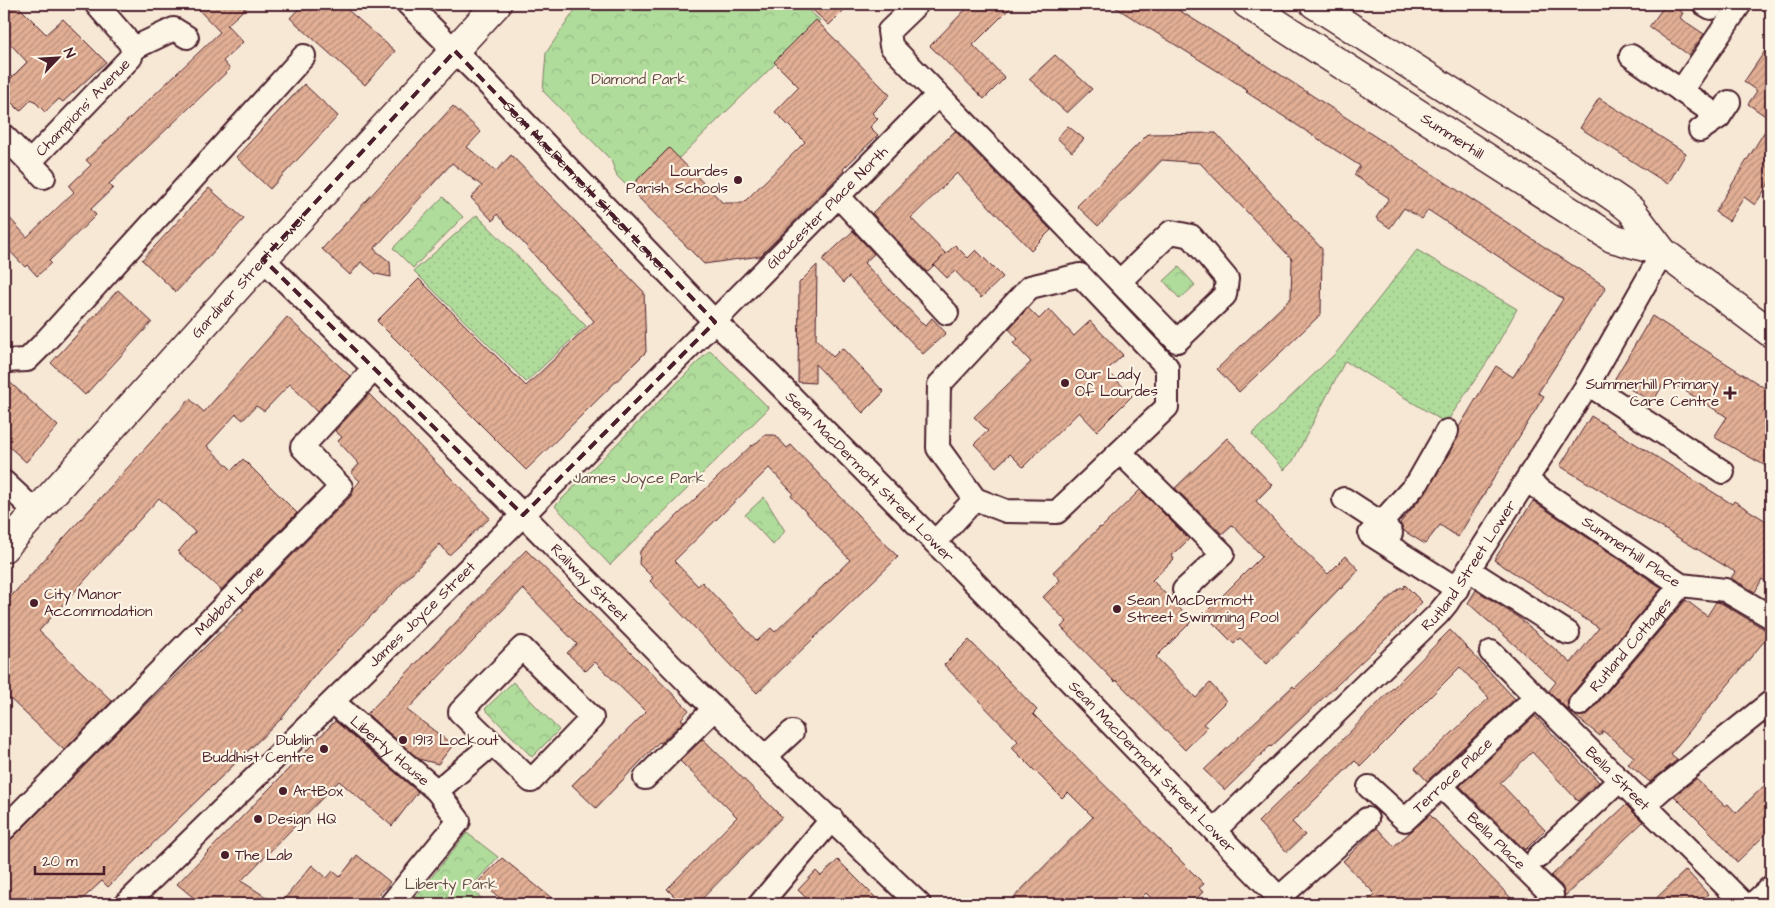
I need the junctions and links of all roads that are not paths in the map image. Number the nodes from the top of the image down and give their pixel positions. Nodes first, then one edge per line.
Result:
1 (96, 4) edge
2 (408, 4) edge
3 (497, 4) edge
4 (917, 4) edge
5 (1247, 4) edge
6 (1314, 4) edge
7 (1740, 4) edge
8 (187, 37) dead end
9 (132, 49) junction
10 (455, 51) junction
11 (304, 56) dead end
12 (1631, 56) dead end
13 (1681, 91) junction
14 (938, 95) junction
15 (1700, 130) dead end
16 (4, 136) edge
17 (839, 197) junction
18 (1663, 252) junction
19 (264, 260) junction
20 (1120, 281) junction
21 (947, 313) dead end
22 (715, 322) junction
23 (1771, 333) edge
24 (4, 361) edge
25 (375, 368) junction
26 (1588, 384) junction
27 (1447, 431) dead end
28 (1120, 452) junction
29 (1723, 472) dead end
30 (1527, 481) junction
31 (4, 482) edge
32 (975, 499) junction
33 (1344, 500) dead end
34 (36, 512) junction
35 (523, 515) junction
36 (1375, 529) junction
37 (935, 542) junction
38 (4, 548) edge
39 (1463, 580) junction
40 (1681, 584) junction
41 (1184, 590) dead end
42 (1771, 617) edge
43 (1568, 632) dead end
44 (1491, 652) dead end
45 (1536, 697) junction
46 (334, 702) junction
47 (1771, 702) edge
48 (1580, 704) dead end
49 (715, 708) junction
50 (792, 732) dead end
51 (492, 744) junction
52 (765, 757) junction
53 (645, 778) dead end
54 (1620, 780) junction
55 (1441, 786) junction
56 (1369, 787) dead end
57 (437, 791) junction
58 (1644, 805) junction
59 (1367, 819) dead end
60 (832, 820) junction
61 (4, 829) edge
62 (1215, 830) junction
63 (1538, 857) dead end
64 (1771, 887) edge
65 (1552, 895) dead end
66 (138, 901) edge
67 (1282, 901) edge
68 (391, 904) edge
69 (760, 904) edge
70 (919, 904) edge
71 (1744, 904) edge
72 (1753, 904) edge

1 - 9 street, Champions' Avenue
2 - 10 street, Sean MacDermott Street Lower
3 - 10 main road, Gardiner Street Lower
4 - 14 street
5 - 18 main road, Summerhill
6 - 18 main road, Summerhill
7 - 13 street
8 - 9 street, Champions' Avenue
9 - 16 street, Champions' Avenue
10 - 19 main road, Gardiner Street Lower
10 - 22 street, Sean MacDermott Street Lower
11 - 24 street
12 - 13 street
13 - 15 street
14 - 17 street, Gloucester Place North
14 - 20 street
17 - 21 street
17 - 22 street, Gloucester Place North
18 - 23 main road, Summerhill
18 - 26 street, Rutland Street Lower
19 - 25 street, Railway Street
19 - 34 main road, Gardiner Street Lower
20 - 20 street
22 - 35 street, James Joyce Street
22 - 37 street, Sean MacDermott Street Lower
25 - 35 street, Railway Street
25 - 61 street, Mabbot Lane
26 - 29 street
26 - 30 street, Rutland Street Lower
27 - 36 street
28 - 32 street
28 - 32 street
28 - 41 street
30 - 39 street, Rutland Street Lower
30 - 40 street, Summerhill Place
31 - 34 street
32 - 37 street
33 - 36 street
34 - 38 main road, Gardiner Street Lower
35 - 46 street, James Joyce Street
35 - 49 street, Railway Street
36 - 39 street
37 - 62 street, Sean MacDermott Street Lower
39 - 43 street
39 - 62 street, Rutland Street Lower
40 - 42 street, Summerhill Place
40 - 48 street, Rutland Cottages
44 - 45 street, Bella Street
45 - 54 street, Bella Street
45 - 55 street, Terrace Place
46 - 57 street, Liberty House
46 - 66 street, James Joyce Street
47 - 58 street
49 - 52 street, Railway Street
49 - 53 street
50 - 52 street
51 - 51 street
51 - 57 street, Liberty House
52 - 60 street, Railway Street
54 - 58 street, Bella Street
54 - 63 street
55 - 56 street, Terrace Place
55 - 65 street, Bella Place
57 - 68 street
58 - 71 street, Bella Street
59 - 67 street
60 - 69 street
60 - 70 street, Railway Street
62 - 67 street, Sean MacDermott Street Lower
64 - 72 street

